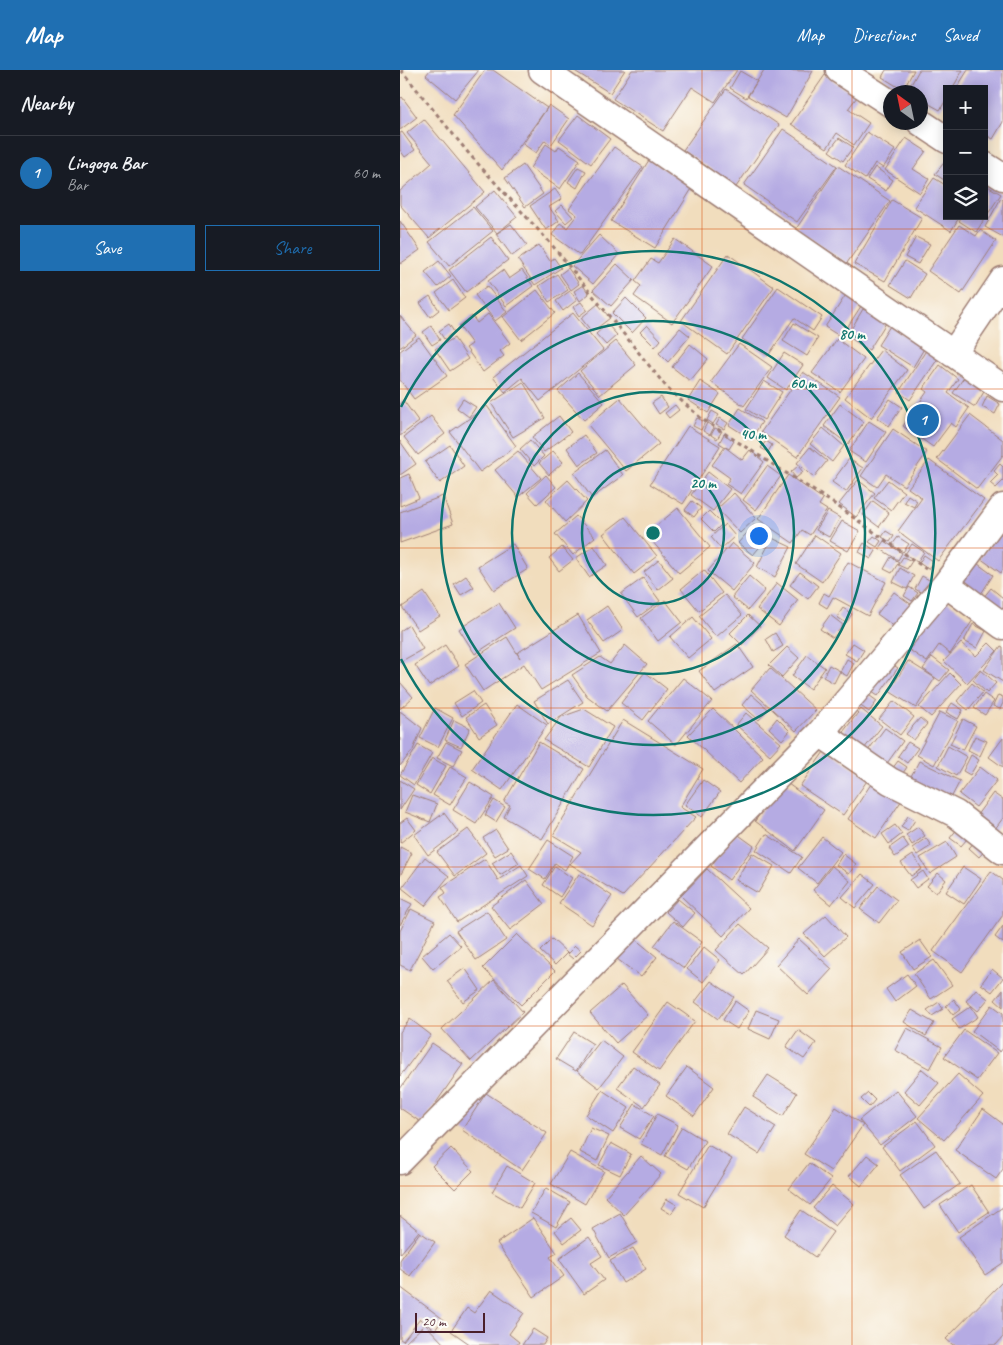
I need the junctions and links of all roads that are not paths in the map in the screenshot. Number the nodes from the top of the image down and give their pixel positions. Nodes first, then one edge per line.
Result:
1 (542, 70) edge
2 (840, 70) edge
3 (883, 99) edge
4 (928, 127) edge
5 (943, 137) edge
6 (988, 168) edge
7 (1003, 177) edge
8 (1003, 280) edge
9 (953, 354) junction
10 (1003, 388) edge
11 (1003, 506) edge
12 (946, 584) junction
13 (1003, 626) edge
14 (820, 732) junction
15 (1003, 852) edge
16 (405, 1146) edge

1 - 9 street
2 - 3 street
4 - 5 street
6 - 7 street
8 - 9 street
9 - 10 street
11 - 12 street
12 - 13 street
12 - 14 street
14 - 15 street
14 - 16 street

